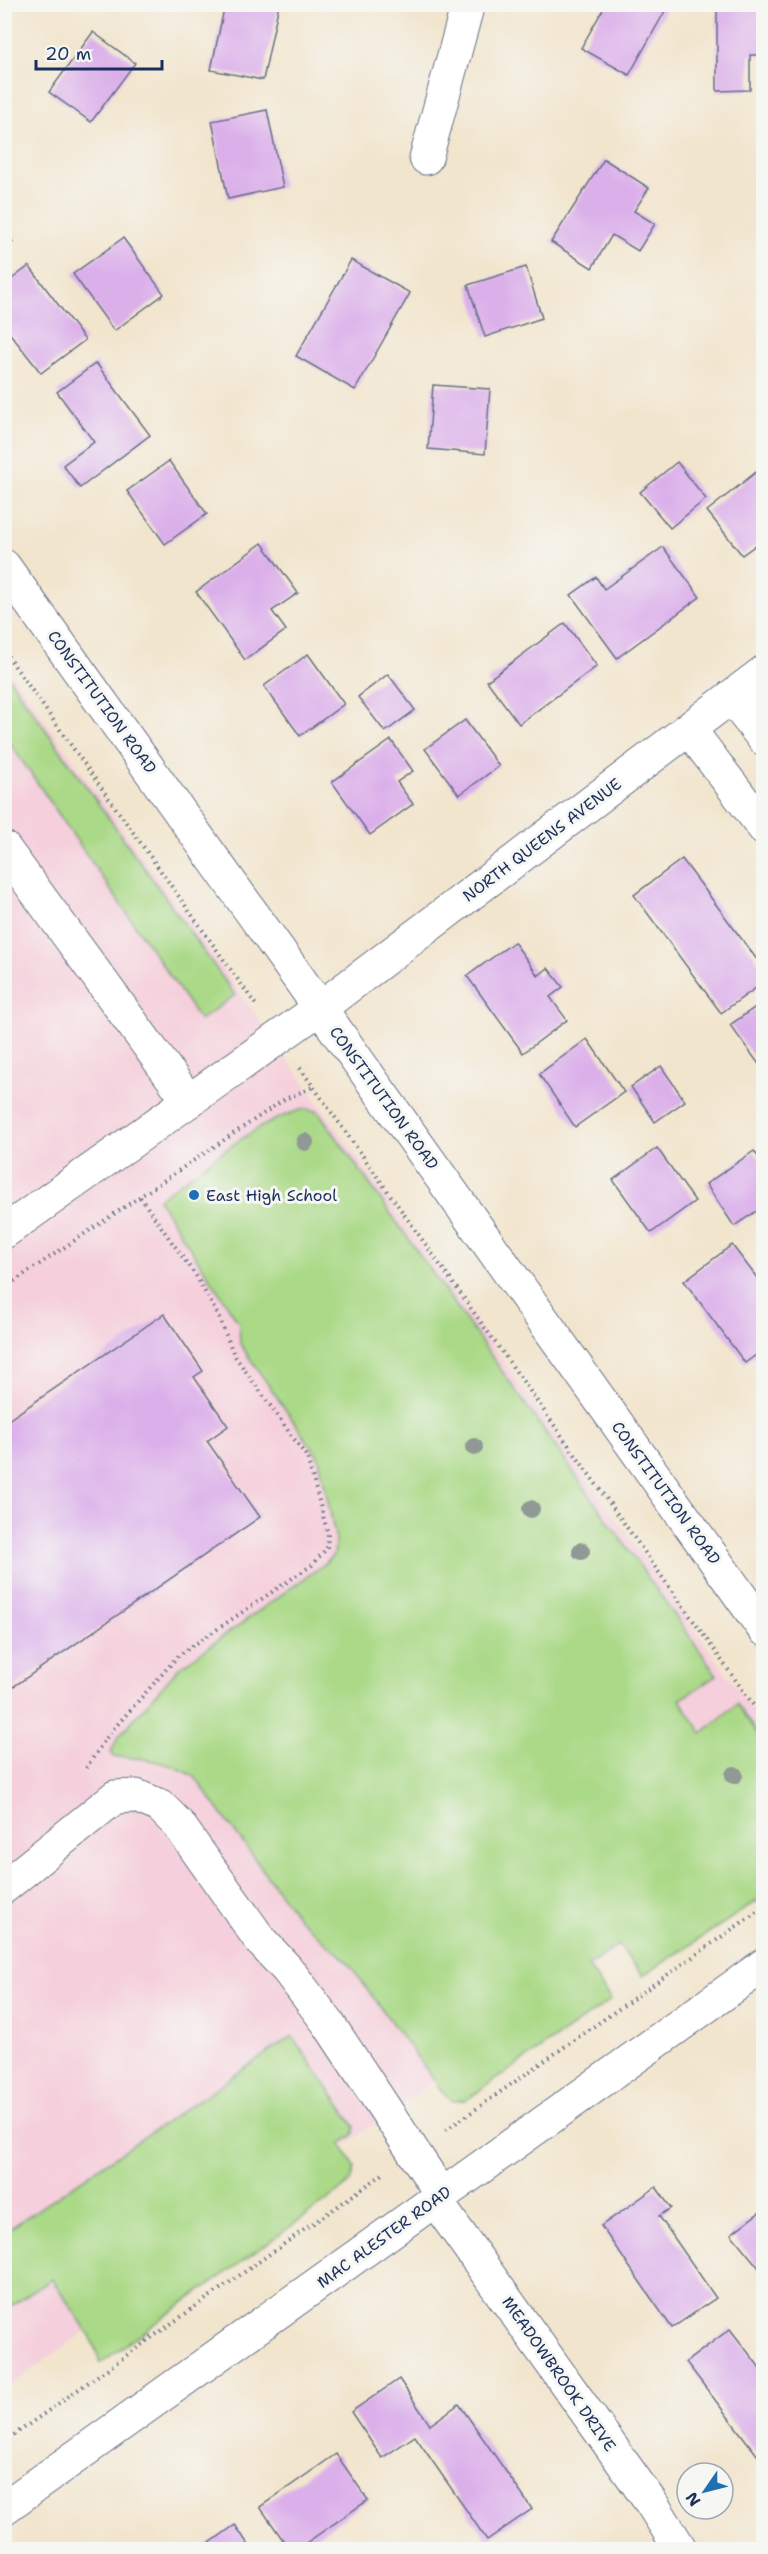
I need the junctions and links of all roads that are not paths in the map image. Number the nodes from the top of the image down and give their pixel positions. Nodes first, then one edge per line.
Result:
1 (468, 4) edge
2 (426, 158) dead end
3 (4, 566) edge
4 (764, 672) edge
5 (731, 697) junction
6 (689, 729) junction
7 (764, 739) edge
8 (764, 828) edge
9 (4, 848) edge
10 (320, 1008) junction
11 (189, 1101) junction
12 (4, 1232) edge
13 (764, 1629) edge
14 (4, 1887) edge
15 (764, 1965) edge
16 (439, 2197) junction
17 (4, 2508) edge
18 (681, 2550) edge

1 - 2 street
3 - 10 street, CONSTITUTION ROAD
4 - 5 street, NORTH QUEENS AVENUE
5 - 6 street, NORTH QUEENS AVENUE
5 - 7 street
6 - 8 street
6 - 10 street, NORTH QUEENS AVENUE
9 - 11 street
10 - 11 street, NORTH QUEENS AVENUE
10 - 13 street, CONSTITUTION ROAD
11 - 12 street, NORTH QUEENS AVENUE
14 - 16 street, MEADOWBROOK DRIVE
15 - 16 street, MAC ALESTER ROAD
16 - 17 street, MAC ALESTER ROAD
16 - 18 street, MEADOWBROOK DRIVE

